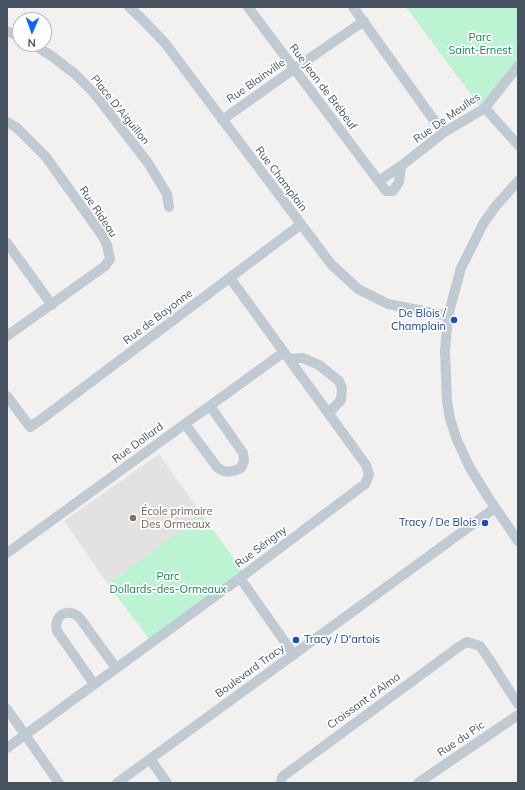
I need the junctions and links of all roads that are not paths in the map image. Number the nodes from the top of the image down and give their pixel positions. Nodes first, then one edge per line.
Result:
1 (129, 7) edge
2 (248, 7) edge
3 (353, 7) edge
4 (364, 22) junction
5 (45, 52) edge
6 (518, 66) edge
7 (294, 69) junction
8 (486, 108) junction
9 (222, 120) junction
10 (7, 122) edge
11 (443, 133) junction
12 (518, 145) edge
13 (401, 166) junction
14 (379, 181) junction
15 (518, 181) edge
16 (169, 207) dead end
17 (300, 225) junction
18 (7, 242) edge
19 (230, 278) junction
20 (52, 305) junction
21 (448, 316) junction
22 (7, 336) edge
23 (286, 356) junction
24 (7, 396) edge
25 (210, 406) junction
26 (329, 413) junction
27 (185, 424) junction
28 (495, 508) junction
29 (518, 541) edge
30 (7, 553) edge
31 (240, 578) junction
32 (294, 655) junction
33 (116, 668) junction
34 (94, 684) junction
35 (518, 704) edge
36 (7, 709) edge
37 (518, 715) edge
38 (25, 735) junction
39 (7, 748) edge
40 (150, 759) junction
41 (59, 783) edge
42 (117, 783) edge
43 (166, 783) edge
44 (281, 783) edge
45 (418, 783) edge

1 - 9 street, Rue Champlain
2 - 7 street, Rue Jean de Brébeuf
3 - 4 street
4 - 7 street, Rue Blainville
4 - 11 street
5 - 16 street, Place D'Aiguillon
6 - 8 street, Rue De Meulles
7 - 9 street, Rue Blainville
7 - 14 street, Rue Jean de Brébeuf
8 - 11 street, Rue De Meulles
8 - 12 street
9 - 17 street, Rue Champlain
10 - 20 street, Rue Rideau
11 - 13 street, Rue De Meulles
13 - 14 street, Rue De Meulles
13 - 14 street
15 - 21 street
17 - 19 street, Rue de Bayonne
17 - 21 street, Rue Champlain
18 - 20 street
19 - 23 street, Rue Sérigny
19 - 24 street, Rue de Bayonne
20 - 22 street, Rue Rideau
21 - 28 street
23 - 25 street, Rue Dollard
23 - 26 street, Rue Sérigny
23 - 26 street
25 - 27 street, Rue Dollard
25 - 27 street
26 - 31 street, Rue Sérigny
27 - 30 street, Rue Dollard
28 - 29 street
28 - 32 street, Boulevard Tracy
31 - 32 street
31 - 33 street, Rue Sérigny
32 - 40 street, Boulevard Tracy
33 - 34 street, Rue Sérigny
33 - 34 street
34 - 38 street, Rue Sérigny
35 - 44 street, Croissant d'Alma
36 - 38 street
37 - 45 street, Rue du Pic
38 - 39 street, Rue Sérigny
38 - 41 street
40 - 42 street, Boulevard Tracy
40 - 43 street

